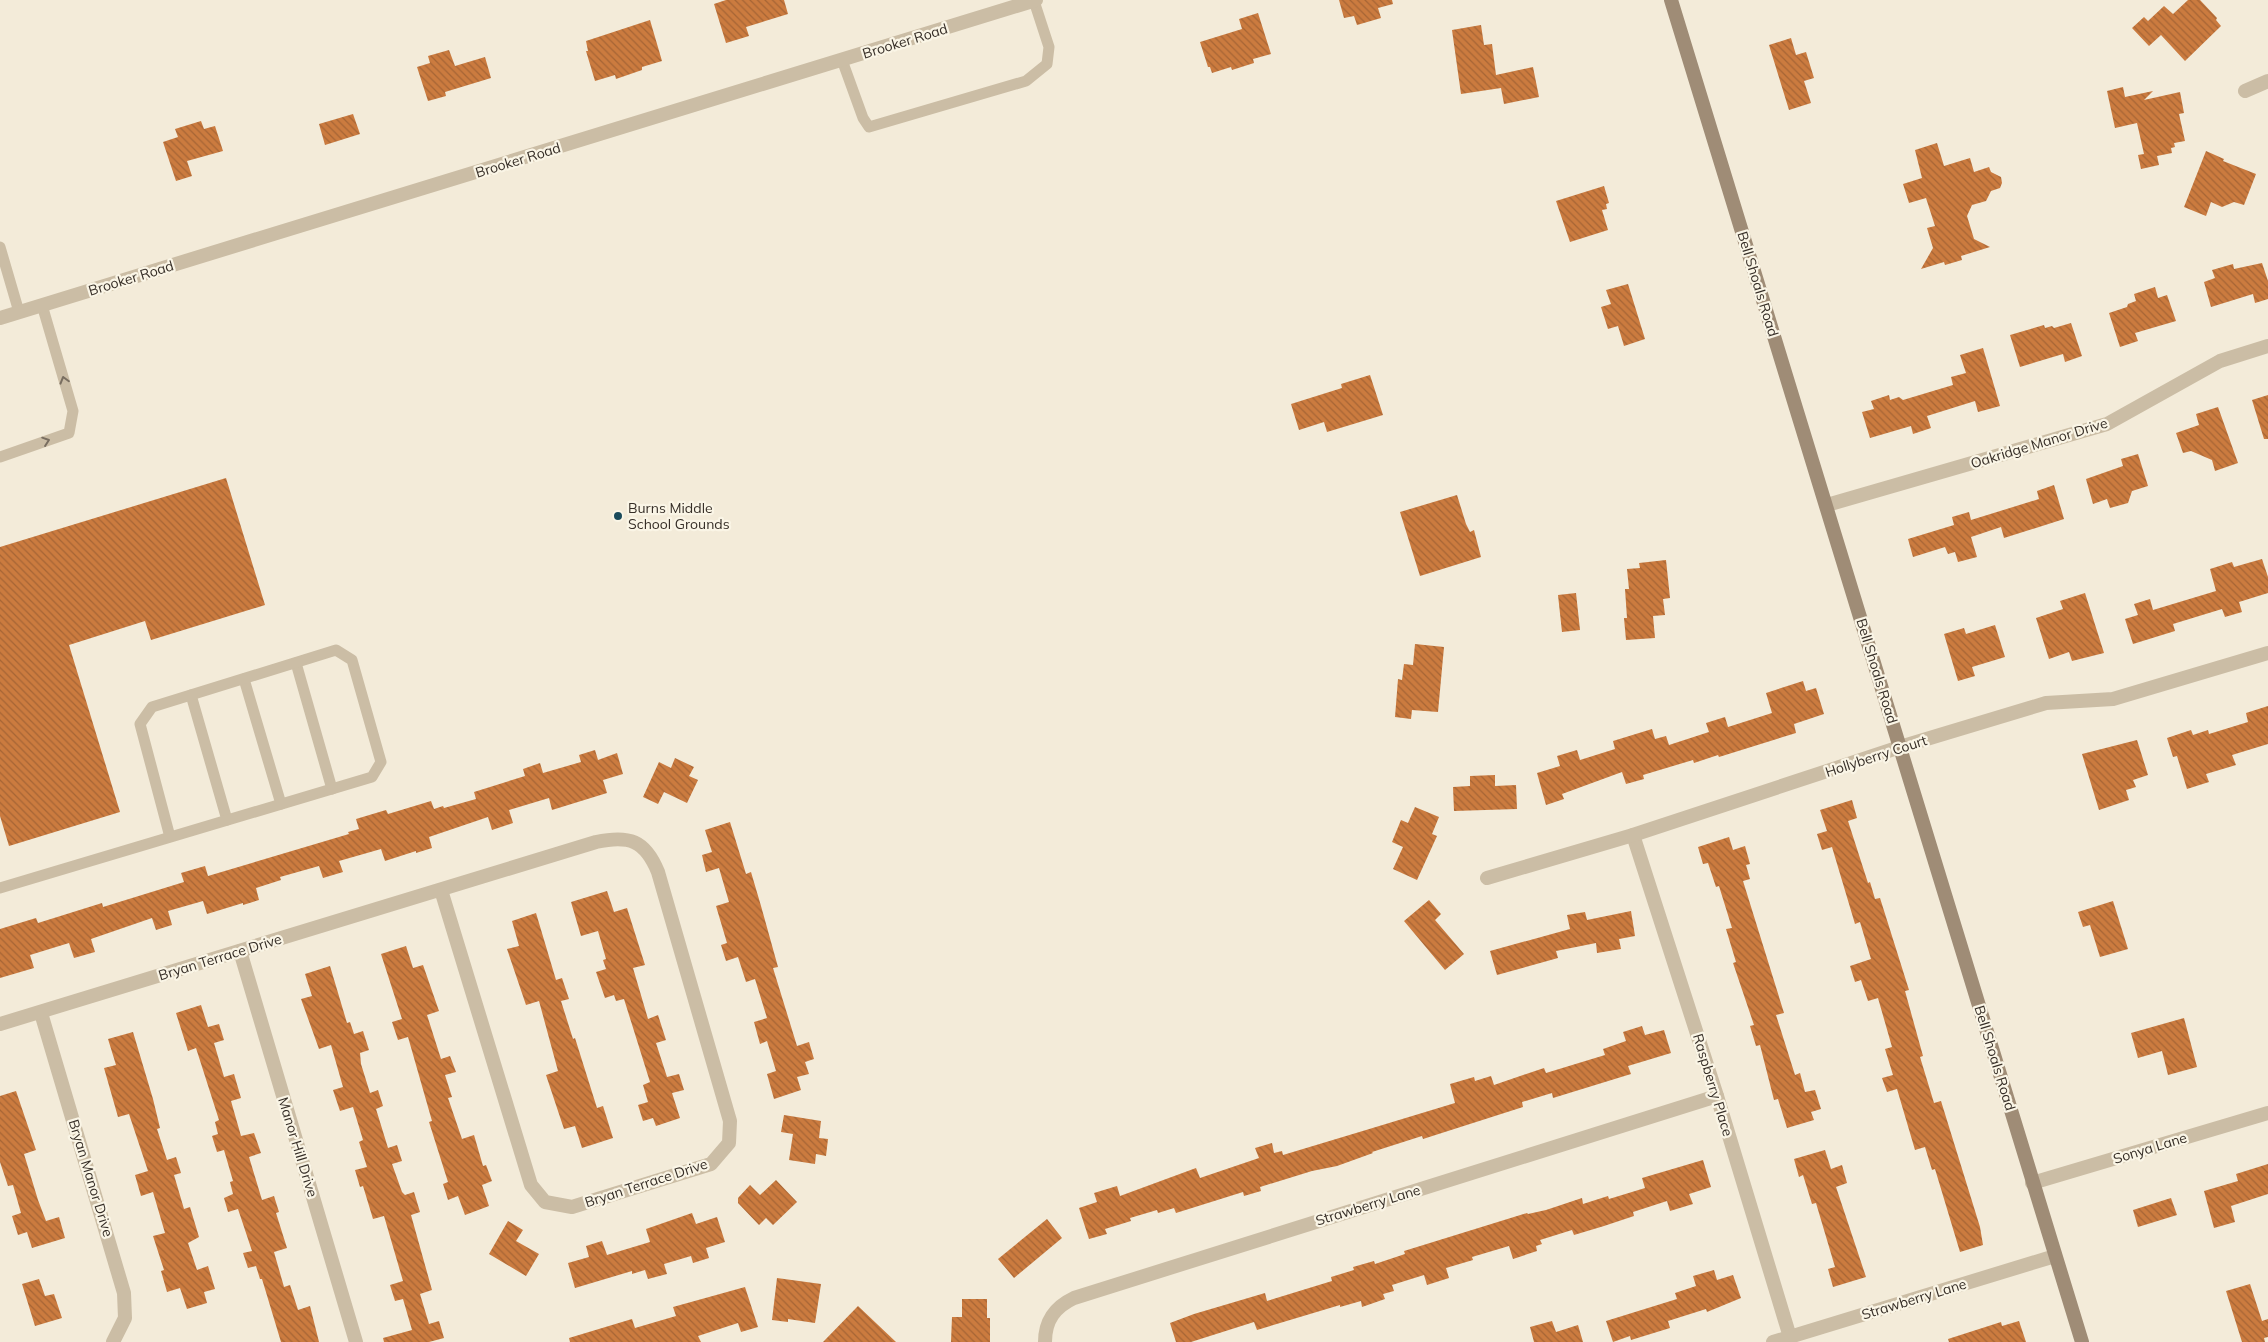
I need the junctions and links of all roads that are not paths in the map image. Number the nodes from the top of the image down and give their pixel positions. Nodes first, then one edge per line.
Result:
1 (1035, 0) edge
2 (1671, 0) edge
3 (842, 60) junction
4 (2268, 81) edge
5 (2245, 91) dead end
6 (0, 247) edge
7 (42, 305) junction
8 (19, 312) junction
9 (0, 318) edge
10 (2268, 346) edge
11 (0, 457) edge
12 (1827, 505) junction
13 (2268, 652) edge
14 (296, 663) junction
15 (244, 679) junction
16 (191, 695) junction
17 (1900, 747) junction
18 (332, 788) junction
19 (281, 804) junction
20 (227, 820) junction
21 (1632, 835) junction
22 (170, 837) junction
23 (1487, 878) dead end
24 (0, 888) edge
25 (441, 890) junction
26 (240, 951) junction
27 (41, 1013) junction
28 (0, 1024) edge
29 (1716, 1096) junction
30 (2268, 1113) edge
31 (2032, 1183) junction
32 (2054, 1256) junction
33 (1790, 1337) junction
34 (113, 1342) edge
35 (356, 1342) edge
36 (1045, 1342) edge
37 (1773, 1342) edge
38 (2082, 1342) edge

1 - 3 street, Brooker Road
1 - 3 lane
2 - 12 main road, Bell Shoals Road
3 - 7 street, Brooker Road
4 - 5 street
6 - 8 lane
7 - 8 street, Brooker Road
11 -> 7 lane
8 - 9 street, Brooker Road
10 - 12 street, Oakridge Manor Drive
12 - 17 main road, Bell Shoals Road
13 - 17 street, Hollyberry Court
14 - 15 lane
14 - 18 lane
14 - 18 lane
15 - 16 lane
15 - 19 lane
16 - 20 lane
16 - 22 lane
17 - 21 street, Hollyberry Court
17 - 31 main road, Bell Shoals Road
18 - 19 lane
19 - 20 lane
20 - 22 lane
21 - 23 street, Hollyberry Court
21 - 29 street, Raspberry Place
22 - 24 lane
25 - 25 street, Bryan Terrace Drive
25 - 26 street, Bryan Terrace Drive
26 - 27 street, Bryan Terrace Drive
26 - 35 street, Manor Hill Drive
27 - 28 street, Bryan Terrace Drive
27 - 34 street, Bryan Manor Drive
29 - 33 street, Raspberry Place
29 - 36 street, Strawberry Lane
30 - 31 street, Sonya Lane
31 - 32 main road, Bell Shoals Road
32 - 33 street, Strawberry Lane
32 - 38 main road, Bell Shoals Road
33 - 37 street, Strawberry Lane

